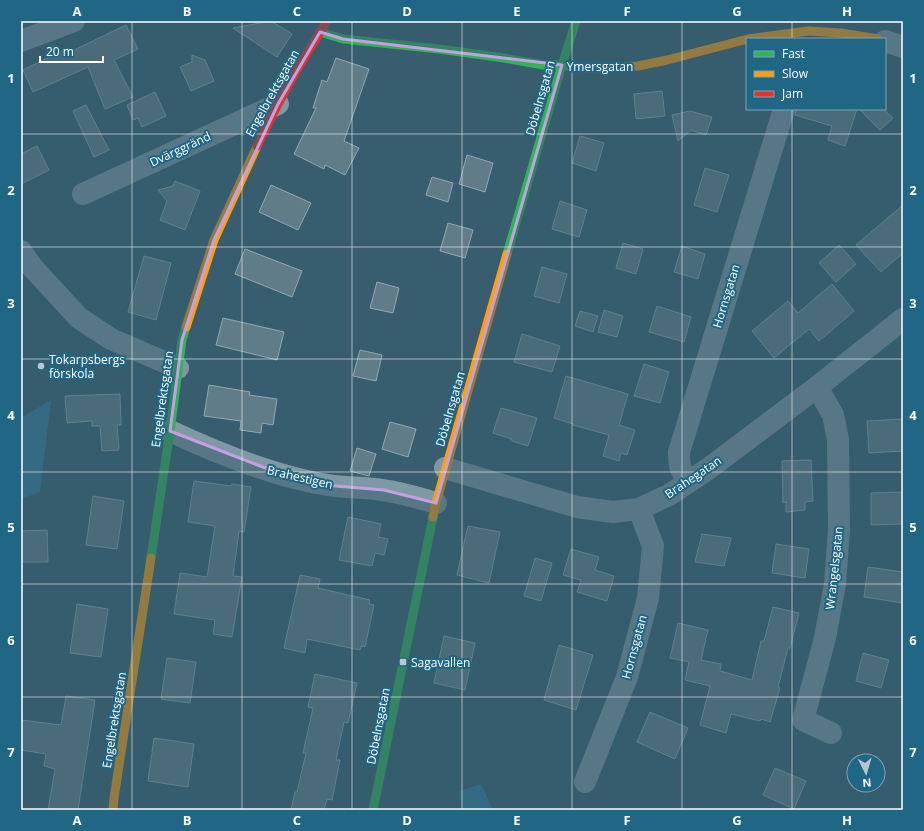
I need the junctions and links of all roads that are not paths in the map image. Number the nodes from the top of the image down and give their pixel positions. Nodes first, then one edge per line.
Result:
1 (74, 21) edge
2 (327, 21) edge
3 (576, 21) edge
4 (808, 30) edge
5 (320, 32) junction
6 (755, 38) edge
7 (874, 38) edge
8 (746, 40) edge
9 (21, 41) edge
10 (562, 65) junction
11 (278, 104) junction
12 (784, 110) edge
13 (83, 194) dead end
14 (21, 251) edge
15 (903, 319) edge
16 (178, 368) junction
17 (818, 387) junction
18 (170, 431) junction
19 (445, 468) junction
20 (690, 482) junction
21 (436, 503) junction
22 (639, 509) junction
23 (832, 733) dead end
24 (585, 782) dead end
25 (113, 810) edge
26 (373, 810) edge

1 - 9 street
2 - 5 street, Engelbrektsgatan
3 - 10 street, Döbelnsgatan
4 - 6 street, Ymersgatan
4 - 7 street, Ymersgatan
5 - 10 street, Ymersgatan
5 - 11 street, Engelbrektsgatan
8 - 10 street, Ymersgatan
10 - 19 street, Döbelnsgatan
11 - 13 street, Dvärggränd
11 - 16 street, Engelbrektsgatan
12 - 20 street, Hornsgatan
14 - 16 street
15 - 17 street, Brahegatan
16 - 18 street, Engelbrektsgatan
17 - 20 street, Brahegatan
17 - 23 street, Wrangelsgatan
18 - 21 street, Brahestigen
18 - 25 street, Engelbrektsgatan
19 - 21 street, Döbelnsgatan
19 - 22 street, Brahegatan
20 - 22 street, Brahegatan
21 - 26 street, Döbelnsgatan
22 - 24 street, Hornsgatan

